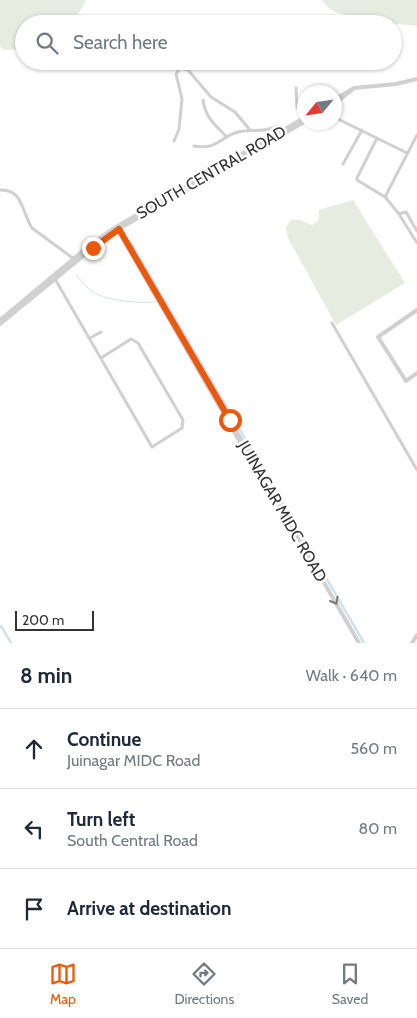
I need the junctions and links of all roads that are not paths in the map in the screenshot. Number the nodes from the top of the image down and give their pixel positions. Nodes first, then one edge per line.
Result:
1 (179, 70) edge
2 (188, 70) edge
3 (417, 79) edge
4 (296, 88) dead end
5 (354, 88) junction
6 (342, 95) edge
7 (342, 98) edge
8 (203, 100) dead end
9 (297, 108) edge
10 (342, 121) edge
11 (297, 124) edge
12 (277, 126) dead end
13 (250, 130) junction
14 (362, 130) junction
15 (417, 135) edge
16 (227, 138) junction
17 (378, 138) junction
18 (174, 141) dead end
19 (194, 146) dead end
20 (407, 153) junction
21 (343, 164) dead end
22 (0, 190) edge
23 (385, 196) junction
24 (399, 214) junction
25 (118, 229) junction
26 (417, 232) edge
27 (412, 235) junction
28 (417, 243) edge
29 (75, 260) junction
30 (54, 277) junction
31 (417, 310) edge
32 (0, 322) edge
33 (332, 324) dead end
34 (100, 332) dead end
35 (90, 338) junction
36 (101, 358) junction
37 (417, 374) edge
38 (237, 435) junction
39 (252, 464) dead end
40 (417, 470) edge
41 (417, 635) edge
42 (360, 643) edge
43 (412, 643) edge

1 - 18 street
2 - 13 street
3 - 5 street
4 - 9 street
5 - 6 street
5 - 7 street
8 - 16 street
10 - 14 street
11 - 25 street, SOUTH CENTRAL ROAD
12 - 13 street
13 - 16 street
14 - 17 street
14 - 21 street
15 - 20 street
16 - 19 street
17 - 20 street
17 - 23 street
20 - 23 street
22 - 29 street
23 - 24 street
24 - 26 street
24 - 27 street
25 - 29 street, SOUTH CENTRAL ROAD
25 - 38 street, JUINAGAR MIDC ROAD
26 - 27 street
27 - 28 street
29 - 30 street, SOUTH CENTRAL ROAD
30 - 32 street, SOUTH CENTRAL ROAD
30 - 35 street
31 - 37 street
33 - 40 street
34 - 35 street
35 - 36 street
36 - 36 street
38 - 39 street, JUINAGAR MIDC ROAD
38 -> 42 street, JUINAGAR MIDC ROAD
41 - 43 street

